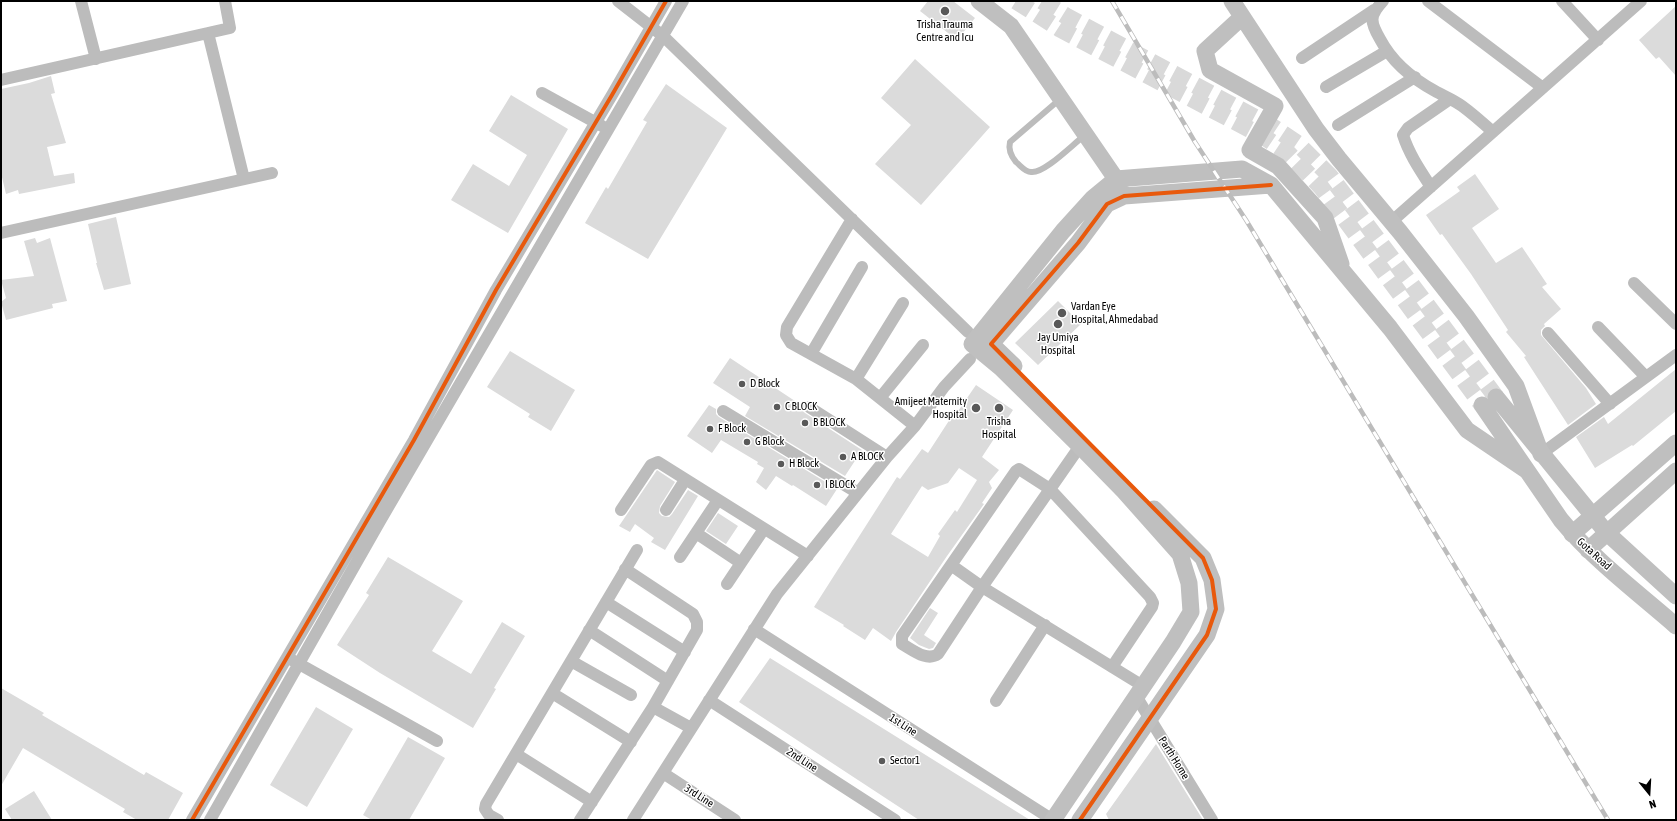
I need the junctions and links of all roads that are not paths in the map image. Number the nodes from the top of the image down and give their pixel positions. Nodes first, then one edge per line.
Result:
1 (81, 1) edge
2 (225, 1) edge
3 (618, 1) edge
4 (666, 1) edge
5 (683, 1) edge
6 (979, 1) edge
7 (1232, 1) edge
8 (1383, 1) edge
9 (1428, 1) edge
10 (1562, 1) edge
11 (1641, 1) edge
12 (1374, 10) junction
13 (1242, 17) junction
14 (651, 27) junction
15 (208, 33) junction
16 (663, 36) junction
17 (1598, 40) junction
18 (1387, 51) junction
19 (1302, 58) dead end
20 (96, 59) junction
21 (1414, 78) junction
22 (1, 80) edge
23 (1326, 87) dead end
24 (1543, 88) junction
25 (542, 93) dead end
26 (1061, 99) junction
27 (1450, 99) junction
28 (595, 122) junction
29 (1338, 125) dead end
30 (609, 130) junction
31 (1493, 132) junction
32 (1085, 135) junction
33 (272, 173) dead end
34 (244, 179) junction
35 (1116, 179) junction
36 (1271, 185) junction
37 (1431, 187) junction
38 (1124, 196) junction
39 (852, 219) junction
40 (1391, 222) junction
41 (1, 233) edge
42 (862, 267) dead end
43 (1345, 275) junction
44 (1634, 283) dead end
45 (902, 303) dead end
46 (1676, 324) edge
47 (1598, 327) dead end
48 (1548, 333) dead end
49 (977, 344) junction
50 (923, 345) dead end
51 (811, 354) junction
52 (1676, 355) edge
53 (1646, 377) junction
54 (856, 379) junction
55 (880, 398) junction
56 (1610, 404) junction
57 (809, 407) dead end
58 (723, 411) dead end
59 (915, 426) junction
60 (1676, 443) edge
61 (1080, 446) junction
62 (1541, 454) junction
63 (887, 457) junction
64 (1526, 470) junction
65 (1676, 471) edge
66 (685, 480) junction
67 (1050, 489) junction
68 (858, 493) junction
69 (718, 500) junction
70 (621, 510) dead end
71 (666, 510) dead end
72 (1592, 515) junction
73 (764, 529) junction
74 (1606, 532) junction
75 (696, 533) junction
76 (1572, 534) junction
77 (636, 550) dead end
78 (1588, 550) junction
79 (808, 556) junction
80 (680, 557) dead end
81 (351, 560) junction
82 (741, 563) junction
83 (951, 565) junction
84 (625, 569) junction
85 (727, 584) dead end
86 (982, 586) junction
87 (1676, 596) edge
88 (606, 602) junction
89 (1044, 625) junction
90 (1676, 626) edge
91 (754, 629) junction
92 (589, 630) junction
93 (685, 652) junction
94 (288, 658) junction
95 (571, 661) junction
96 (299, 664) junction
97 (1112, 667) junction
98 (668, 680) junction
99 (1140, 691) junction
100 (552, 693) junction
101 (631, 695) dead end
102 (709, 700) junction
103 (996, 701) dead end
104 (654, 706) junction
105 (1150, 718) junction
106 (692, 728) junction
107 (437, 741) dead end
108 (631, 742) junction
109 (516, 754) junction
110 (663, 773) junction
111 (592, 802) junction
112 (192, 820) edge
113 (210, 820) edge
114 (498, 820) edge
115 (580, 820) edge
116 (633, 820) edge
117 (735, 820) edge
118 (895, 820) edge
119 (1053, 820) edge
120 (1080, 820) edge
121 (1212, 820) edge

1 - 20 street
2 - 15 street
3 - 14 street
4 - 14 street
5 - 16 street
6 - 26 street
7 - 13 street
8 - 12 street
9 - 24 street
10 - 17 street
11 - 17 street
12 - 18 street
12 - 19 street
13 - 40 street
13 - 43 street
14 - 16 street
14 - 28 street
15 - 20 street
15 - 34 street
16 - 30 street
16 - 39 street
17 - 24 street
18 - 21 street
18 - 23 street
20 - 22 street
21 - 27 street
21 - 29 street
24 - 31 street
25 - 28 street
26 - 32 street
26 - 32 lane
27 - 31 street
27 - 37 street
28 - 30 street
28 - 81 street
30 - 81 street
31 - 37 street
32 - 35 street
33 - 34 street
34 - 41 street
35 - 36 street
35 - 38 street
35 - 49 street
36 - 38 street
36 - 43 street
37 - 40 street
38 - 49 street
39 - 49 street
39 - 51 street
40 - 62 street
42 - 51 street
43 - 64 street
44 - 46 street
45 - 54 street
47 - 53 street
48 - 56 street
49 - 59 street
49 - 61 street
49 - 105 street
50 - 55 street
51 - 54 street
52 - 53 street
53 - 56 street
54 - 55 street
55 - 59 street
56 - 62 street
57 - 63 street
58 - 68 street
59 - 63 street
60 - 72 street
61 - 67 street
61 - 99 street
62 - 64 street, Gota Road
62 - 72 street
63 - 68 street
64 - 76 street, Gota Road
65 - 74 street
66 - 69 street
66 - 70 street
66 - 71 street
67 - 83 street
67 - 86 street
67 - 97 street
68 - 79 street
69 - 73 street
69 - 75 street
72 - 74 street
72 - 76 street
73 - 79 street
73 - 82 street
74 - 78 street
74 - 87 street
75 - 80 street
75 - 82 street
76 - 78 street, Gota Road
77 - 84 street
78 - 90 street, Gota Road
79 - 91 street
81 - 94 street
81 - 96 street
82 - 85 street
83 - 86 street
83 - 86 street
84 - 88 street
84 - 93 street
86 - 89 street
88 - 92 street
88 - 93 street
89 - 97 street
89 - 103 street
91 - 102 street
91 - 119 street, 1st Line
92 - 95 street
92 - 98 street
93 - 98 street
94 - 96 street
94 - 112 street
95 - 100 street
95 - 101 street
96 - 107 street
96 - 113 street
97 - 99 street
98 - 104 street
99 - 105 street, Parth Home
99 - 119 street
100 - 108 street
100 - 109 street
102 - 106 street
102 - 118 street, 2nd Line
104 - 106 street
104 - 108 street
105 - 120 street
105 - 121 street, Parth Home
106 - 110 street
108 - 111 street
109 - 111 street
109 - 114 street
110 - 116 street
110 - 117 street, 3rd Line
111 - 115 street

